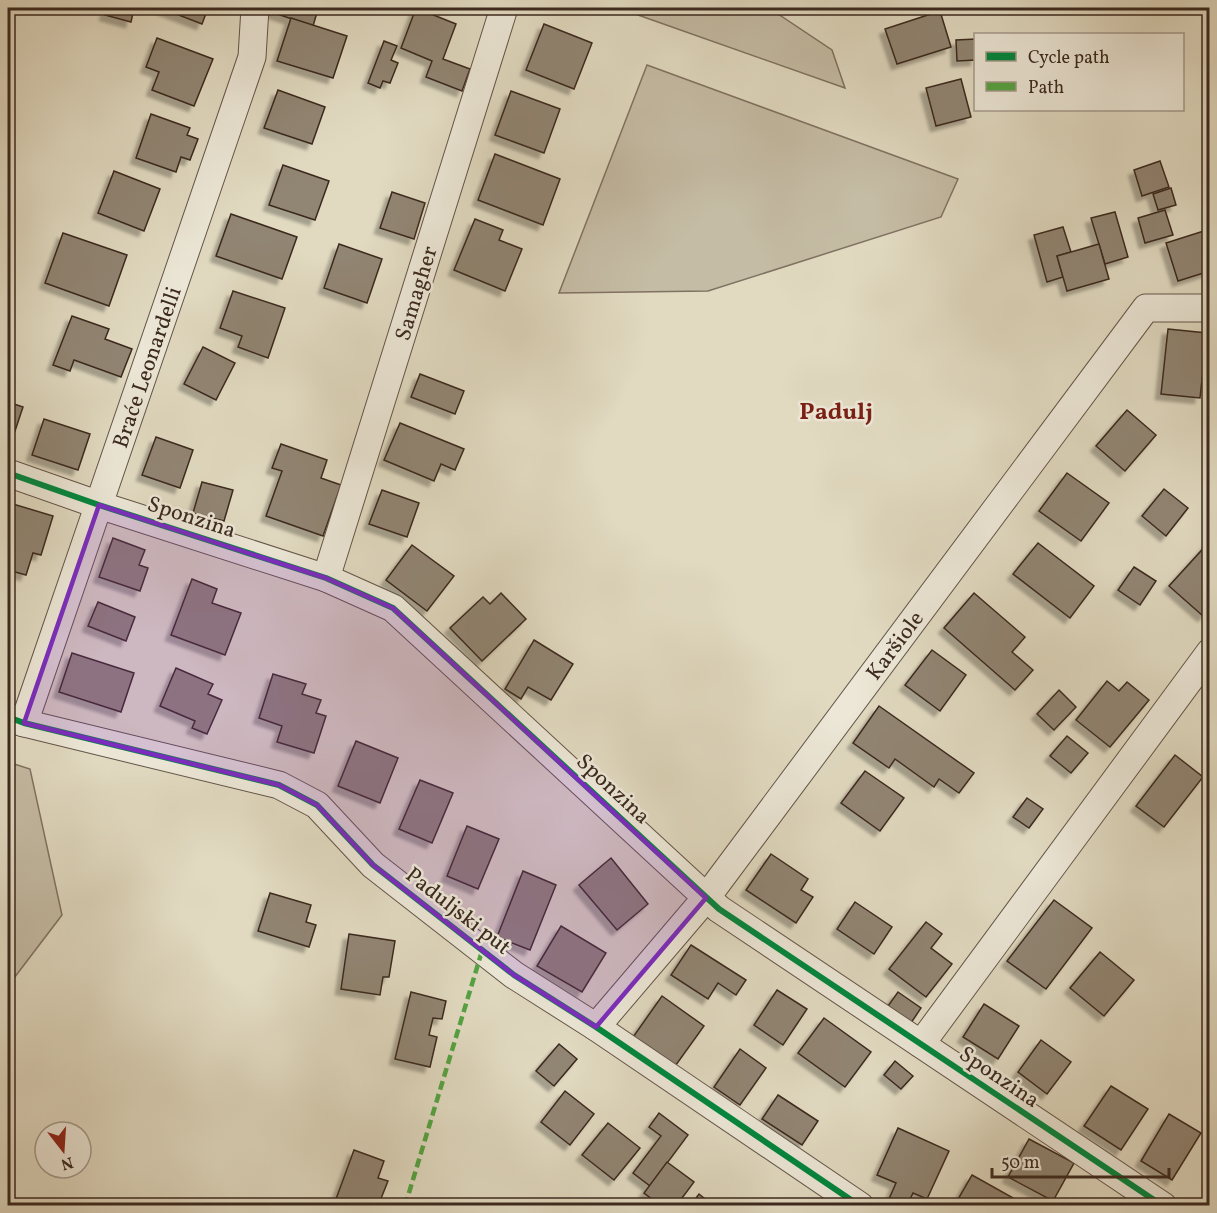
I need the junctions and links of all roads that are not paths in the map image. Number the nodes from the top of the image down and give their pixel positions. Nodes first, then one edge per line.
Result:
1 (255, 8) edge
2 (504, 8) edge
3 (1209, 308) edge
4 (8, 473) edge
5 (99, 506) junction
6 (326, 578) junction
7 (1209, 652) edge
8 (16, 720) edge
9 (706, 898) junction
10 (596, 1028) junction
11 (921, 1044) junction
12 (860, 1206) edge
13 (1163, 1206) edge

1 - 5 street, Braće Leonardelli
2 - 6 street, Samagher
3 - 9 street, Karšiole
4 - 5 street, Sponzina
5 - 6 street, Sponzina
5 - 8 street, Braće Leonardelli
6 - 9 street, Sponzina
7 - 11 street
8 - 10 street, Paduljski put
9 - 10 street, Karšiole
9 - 11 street, Sponzina
10 - 12 street, Paduljski put
11 - 13 street, Sponzina

